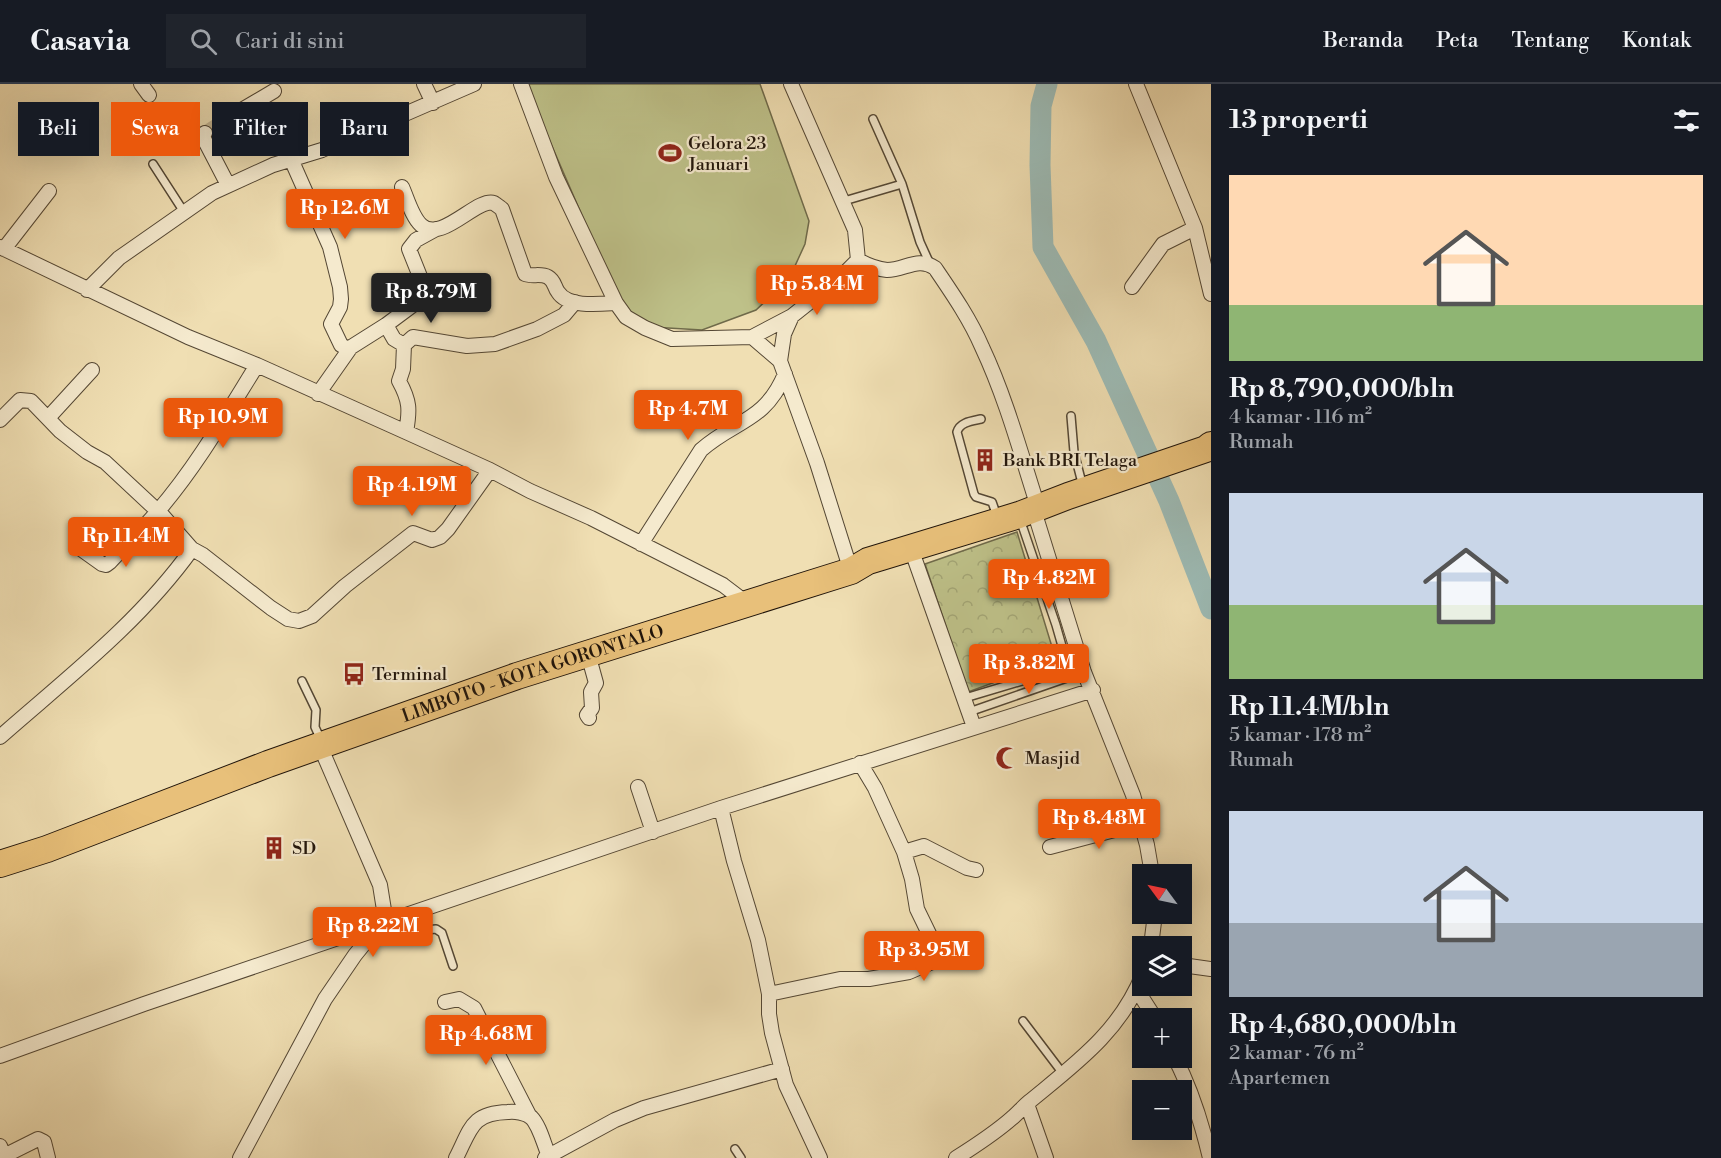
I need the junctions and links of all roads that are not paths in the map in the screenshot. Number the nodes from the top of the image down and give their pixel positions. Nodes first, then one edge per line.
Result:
1 (424, 84) edge
2 (474, 84) edge
3 (520, 84) edge
4 (791, 84) edge
5 (1136, 84) edge
6 (274, 91) dead end
7 (256, 102) edge
8 (433, 103) junction
9 (873, 119) dead end
10 (205, 133) dead end
11 (291, 159) junction
12 (153, 164) dead end
13 (902, 184) junction
14 (228, 185) junction
15 (402, 187) dead end
16 (50, 191) dead end
17 (844, 201) junction
18 (184, 212) junction
19 (439, 228) junction
20 (1196, 228) junction
21 (2, 248) edge
22 (858, 260) junction
23 (930, 264) junction
24 (1132, 287) dead end
25 (87, 290) junction
26 (1211, 294) edge
27 (575, 302) junction
28 (616, 303) junction
29 (792, 316) junction
30 (386, 325) junction
31 (752, 337) junction
32 (404, 345) junction
33 (351, 347) junction
34 (257, 365) junction
35 (783, 368) junction
36 (93, 370) dead end
37 (318, 394) junction
38 (1071, 416) dead end
39 (48, 418) junction
40 (981, 419) dead end
41 (0, 420) edge
42 (406, 432) junction
43 (1211, 445) edge
44 (1211, 465) edge
45 (1172, 467) junction
46 (490, 470) junction
47 (1073, 498) junction
48 (158, 511) junction
49 (1023, 517) junction
50 (641, 544) junction
51 (81, 549) dead end
52 (192, 549) junction
53 (914, 557) junction
54 (851, 571) junction
55 (748, 604) junction
56 (588, 654) junction
57 (1068, 667) junction
58 (1083, 668) junction
59 (302, 681) dead end
60 (1093, 690) junction
61 (965, 698) junction
62 (969, 712) junction
63 (589, 718) dead end
64 (974, 727) junction
65 (0, 737) edge
66 (322, 746) junction
67 (860, 763) junction
68 (638, 787) dead end
69 (721, 808) junction
70 (1141, 823) junction
71 (653, 832) junction
72 (1050, 847) dead end
73 (904, 852) junction
74 (0, 864) edge
75 (1150, 864) edge
76 (976, 870) dead end
77 (402, 916) junction
78 (381, 923) junction
79 (453, 966) dead end
80 (1192, 966) edge
81 (1211, 969) edge
82 (769, 994) junction
83 (1133, 996) edge
84 (445, 1002) dead end
85 (1023, 1021) dead end
86 (0, 1056) edge
87 (1180, 1068) edge
88 (782, 1069) junction
89 (1064, 1075) junction
90 (1027, 1104) junction
91 (530, 1117) junction
92 (0, 1146) edge
93 (735, 1149) dead end
94 (568, 1153) edge
95 (547, 1157) edge
96 (48, 1158) edge
97 (240, 1158) edge
98 (456, 1158) edge
99 (741, 1158) edge
100 (820, 1158) edge
101 (956, 1158) edge
102 (1046, 1158) edge
103 (1210, 1158) edge

1 - 8 street
2 - 8 street
3 - 28 street
4 - 17 street
5 - 20 street
6 - 7 street
8 - 11 street
9 - 13 lane
10 - 14 street
11 - 14 street
11 - 33 street
12 - 18 lane
13 - 17 lane
13 - 23 lane
14 - 18 street
15 - 19 street
16 - 21 street
17 - 22 street
18 - 25 street
19 - 27 street
19 - 30 street
20 - 24 street
20 - 26 street
21 - 25 street
22 - 23 street
22 - 29 street
23 - 49 street
25 - 34 street
27 - 28 street
27 - 32 street
28 - 31 street
29 - 31 street
29 - 35 street
30 - 32 street
30 - 33 street
31 - 35 street
32 - 42 street
33 - 37 street
34 - 37 street
34 - 48 street
35 - 50 street
35 - 54 street
36 - 39 street
37 - 42 street
38 - 47 lane
39 - 41 street
39 - 48 street
40 - 49 lane
42 - 46 street
43 - 45 highway
44 - 45 highway
45 - 47 highway
46 - 50 street
46 - 52 street
47 - 49 highway
48 - 51 street
48 - 52 street
49 - 53 highway
49 - 54 highway, LIMBOTO - KOTA GORONTALO
49 - 57 lane
49 - 58 street
50 - 55 street
52 - 65 street
53 - 54 highway
53 - 61 street
54 - 55 highway, LIMBOTO - KOTA GORONTALO
55 - 56 highway, LIMBOTO - KOTA GORONTALO
56 - 63 street
56 - 66 highway, LIMBOTO - KOTA GORONTALO
57 - 58 lane
57 - 61 lane
58 - 60 street
58 - 62 lane
59 - 66 lane
60 - 64 street
60 - 70 street
61 - 62 street
62 - 64 street
64 - 67 street
66 - 74 highway, LIMBOTO - KOTA GORONTALO
66 - 78 street
67 - 69 street
67 - 73 street
68 - 71 street
69 - 71 street
69 - 82 street
70 - 72 street
70 - 75 street
71 - 77 street
73 - 76 street
73 - 82 street
77 - 78 street
77 - 79 lane
78 - 86 street
78 - 97 street
80 - 81 street
82 - 88 street
83 - 89 street
84 - 91 street
85 - 89 lane
87 - 103 street
88 - 94 street
88 - 100 street
89 - 90 street
90 - 101 street
90 - 102 street
91 - 95 street
91 - 98 street
92 - 96 street
93 - 99 lane
94 - 95 street

